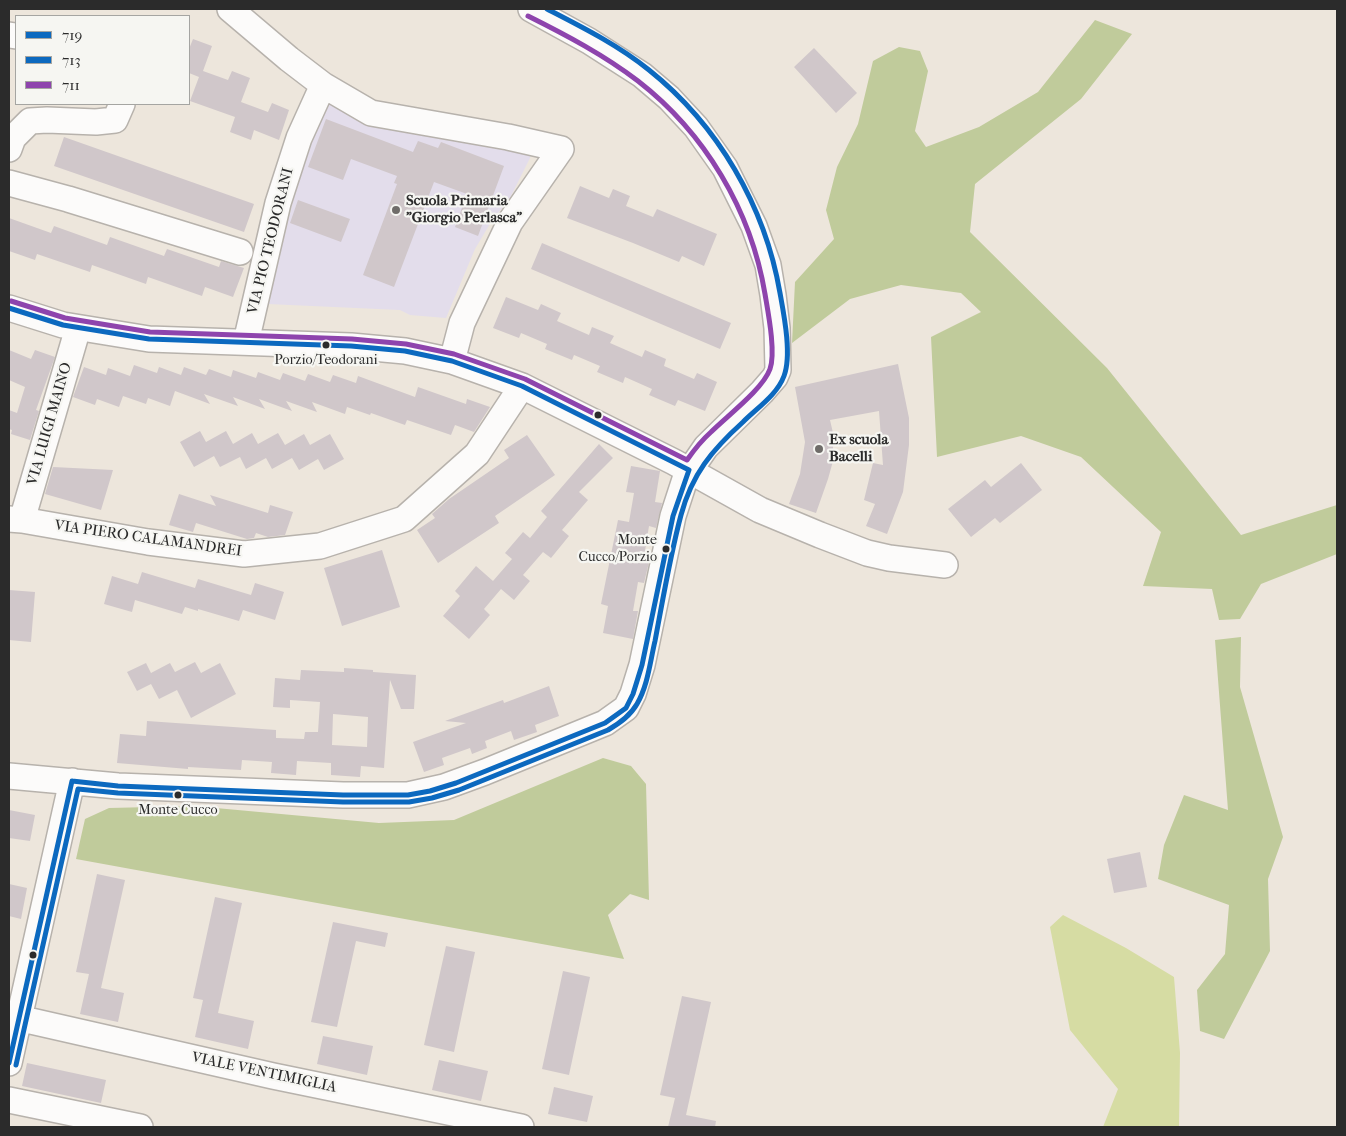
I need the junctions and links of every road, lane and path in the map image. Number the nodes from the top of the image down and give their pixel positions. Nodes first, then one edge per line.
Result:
1 (230, 9) edge
2 (531, 9) edge
3 (323, 85) junction
4 (122, 105) edge
5 (9, 149) edge
6 (9, 183) edge
7 (240, 252) dead end
8 (9, 308) edge
9 (78, 328) junction
10 (246, 342) junction
11 (452, 361) junction
12 (522, 386) junction
13 (689, 470) junction
14 (16, 519) edge
15 (945, 565) dead end
16 (9, 776) edge
17 (72, 781) junction
18 (13, 1017) edge
19 (9, 1063) edge
20 (9, 1100) edge
21 (140, 1127) edge
22 (521, 1127) edge

1 - 3 street
2 - 13 street
3 - 10 street, VIA PIO TEODORANI
3 - 11 street
4 - 5 street
6 - 7 street
8 - 9 street
9 - 10 street
9 - 14 street, VIA LUIGI MAINO
10 - 11 street
11 - 12 street
12 - 13 street
12 - 14 street, VIA PIERO CALAMANDREI
13 - 15 street
13 - 17 street
16 - 17 street
17 - 18 street
18 - 19 street
18 - 22 street, VIALE VENTIMIGLIA
20 - 21 street

